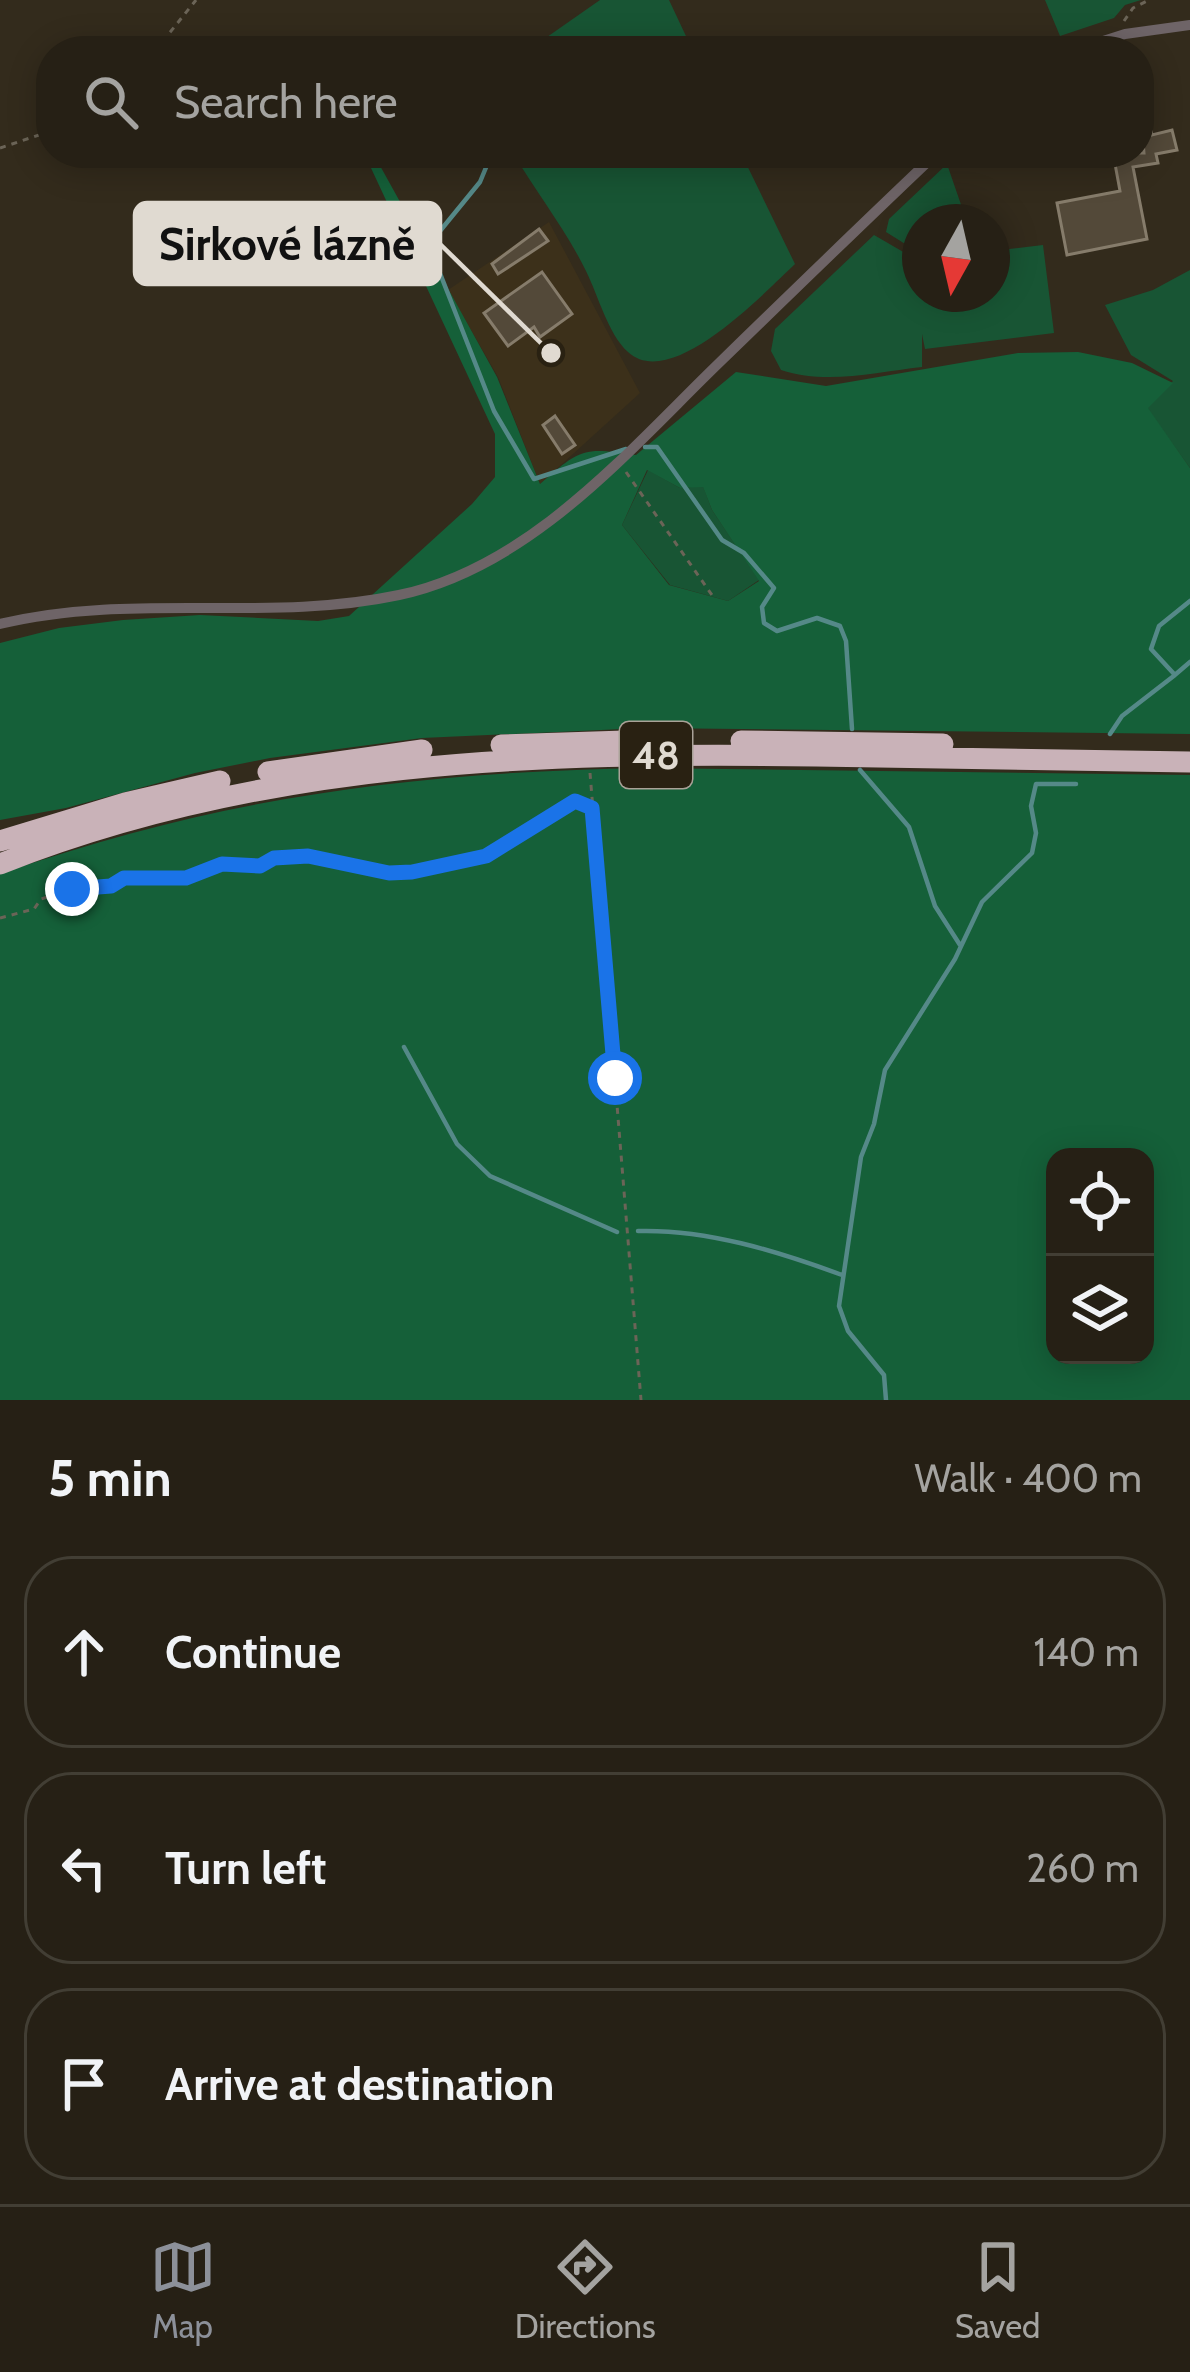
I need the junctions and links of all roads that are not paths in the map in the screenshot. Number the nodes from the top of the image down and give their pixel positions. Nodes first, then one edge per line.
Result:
1 (1190, 25) edge
2 (1119, 36) edge
3 (921, 168) edge
4 (0, 623) edge
5 (1190, 748) edge
6 (1190, 762) edge
7 (0, 838) edge
8 (0, 864) edge

1 - 2 street
3 - 4 street
5 - 7 highway, 48
6 - 8 highway, 48

